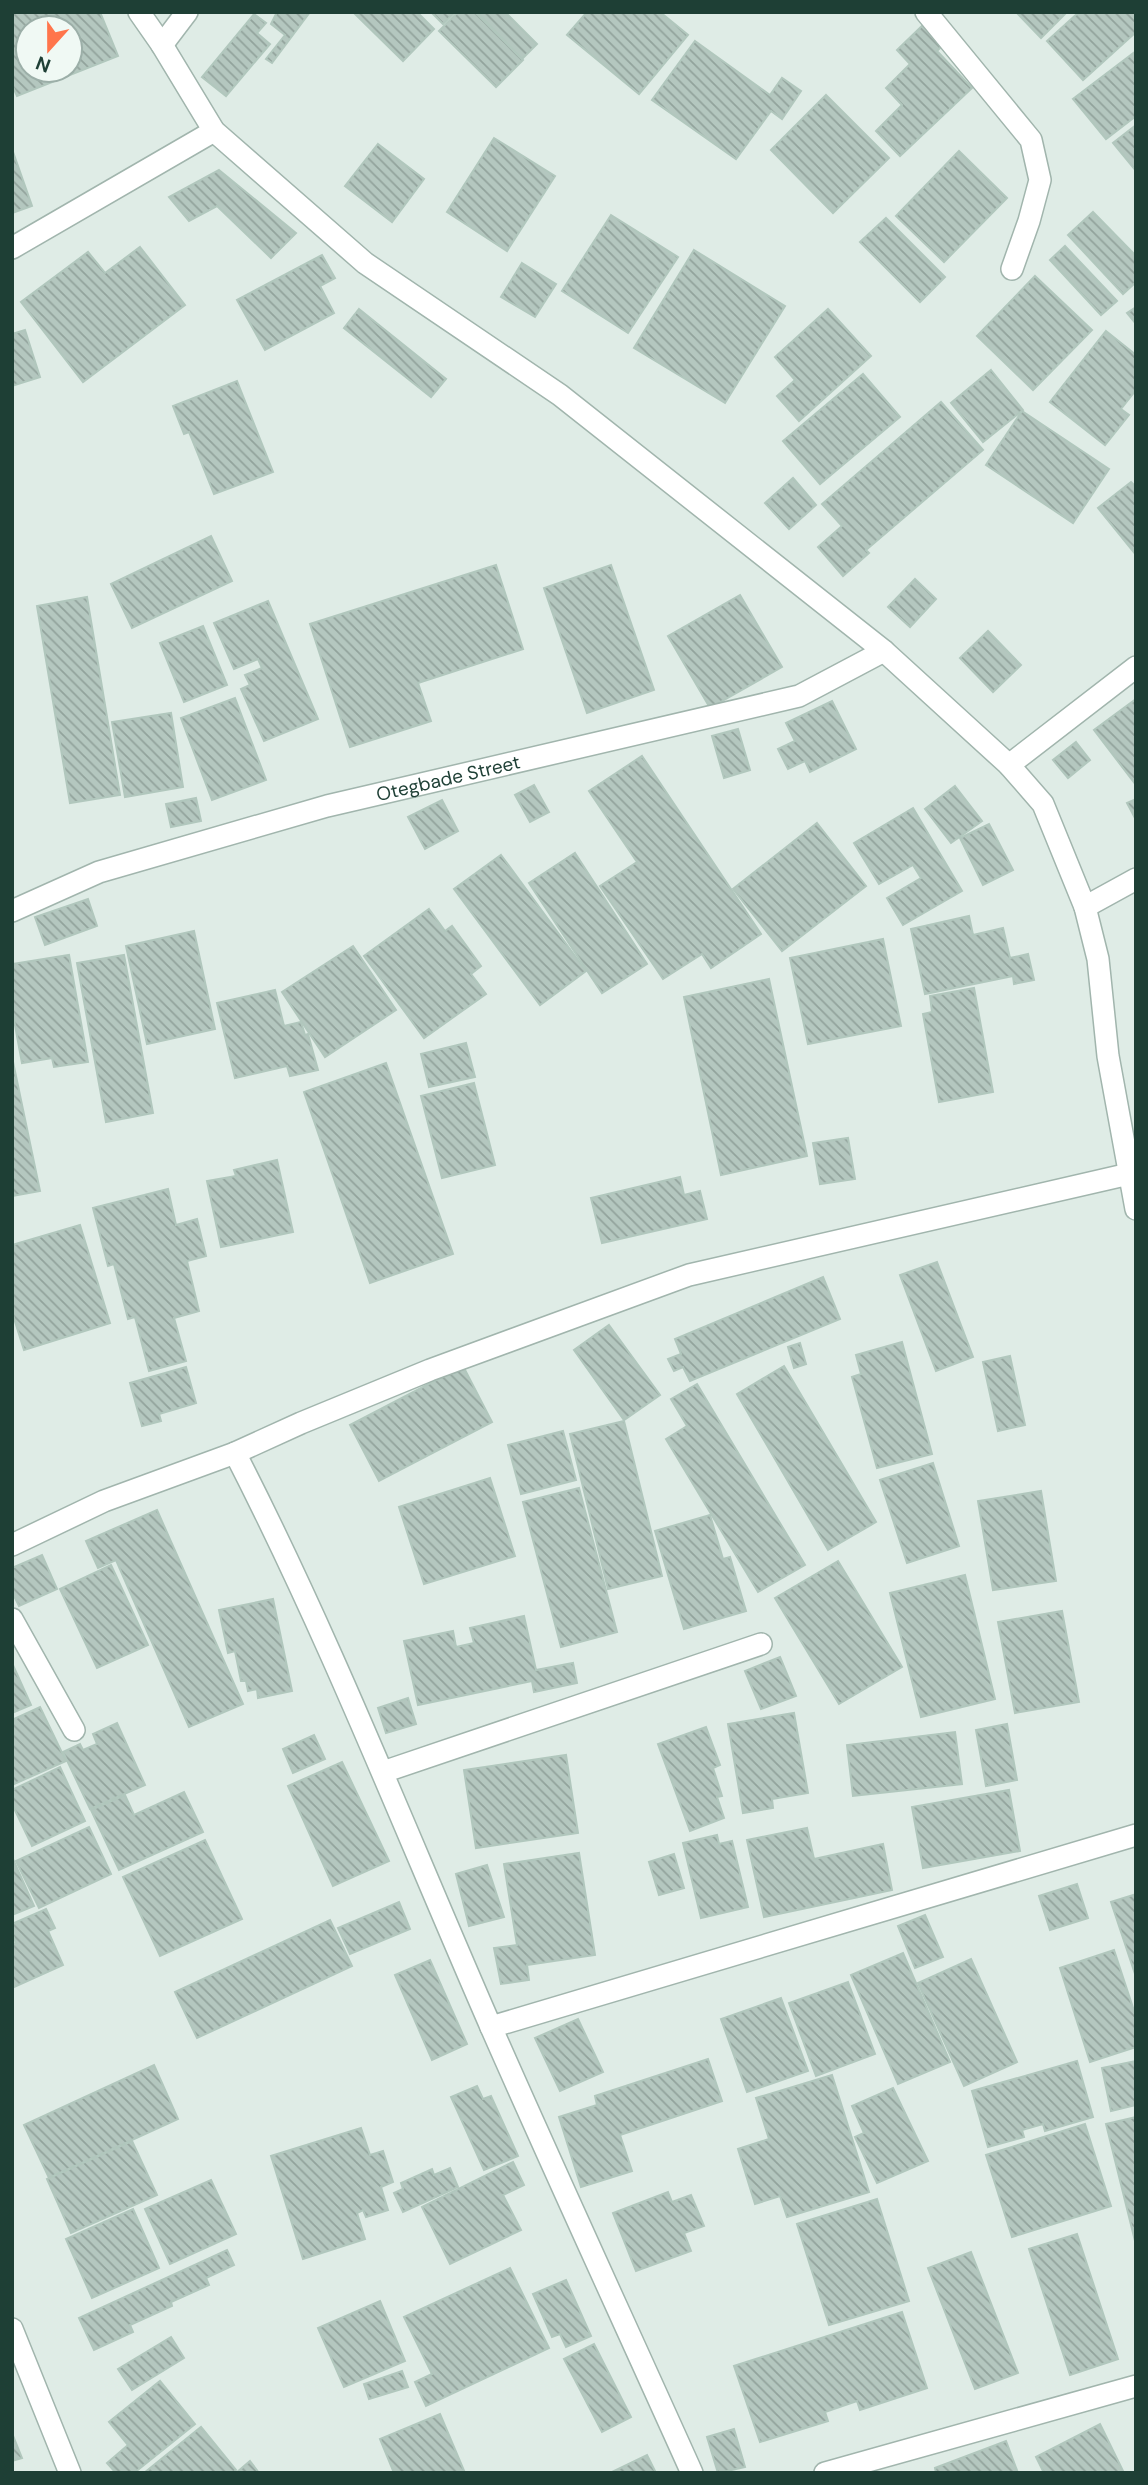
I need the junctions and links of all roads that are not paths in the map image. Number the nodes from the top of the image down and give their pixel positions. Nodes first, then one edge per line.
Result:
1 (139, 12) edge
2 (187, 12) edge
3 (926, 12) edge
4 (162, 45) junction
5 (214, 131) junction
6 (12, 248) edge
7 (1012, 270) dead end
8 (884, 651) junction
9 (1136, 667) edge
10 (1009, 765) junction
11 (1136, 879) edge
12 (1085, 907) junction
13 (12, 911) edge
14 (1129, 1174) junction
15 (1136, 1209) edge
16 (235, 1453) junction
17 (12, 1545) edge
18 (12, 1619) edge
19 (761, 1644) dead end
20 (74, 1730) dead end
21 (383, 1772) junction
22 (1136, 1835) edge
23 (491, 2027) junction
24 (12, 2329) edge
25 (1136, 2386) edge
26 (70, 2473) edge
27 (692, 2473) edge
28 (825, 2473) edge

1 - 4 street
2 - 4 street
3 - 7 street
4 - 5 street
5 - 6 street
5 - 8 street
8 - 10 street
8 - 13 street, Otegbade Street
9 - 10 street
10 - 12 street
11 - 12 street
12 - 14 street
14 - 15 street
14 - 16 street
16 - 17 street
16 - 21 street
18 - 20 street
19 - 21 street
21 - 23 street
22 - 23 street
23 - 27 street
24 - 26 street
25 - 28 street

